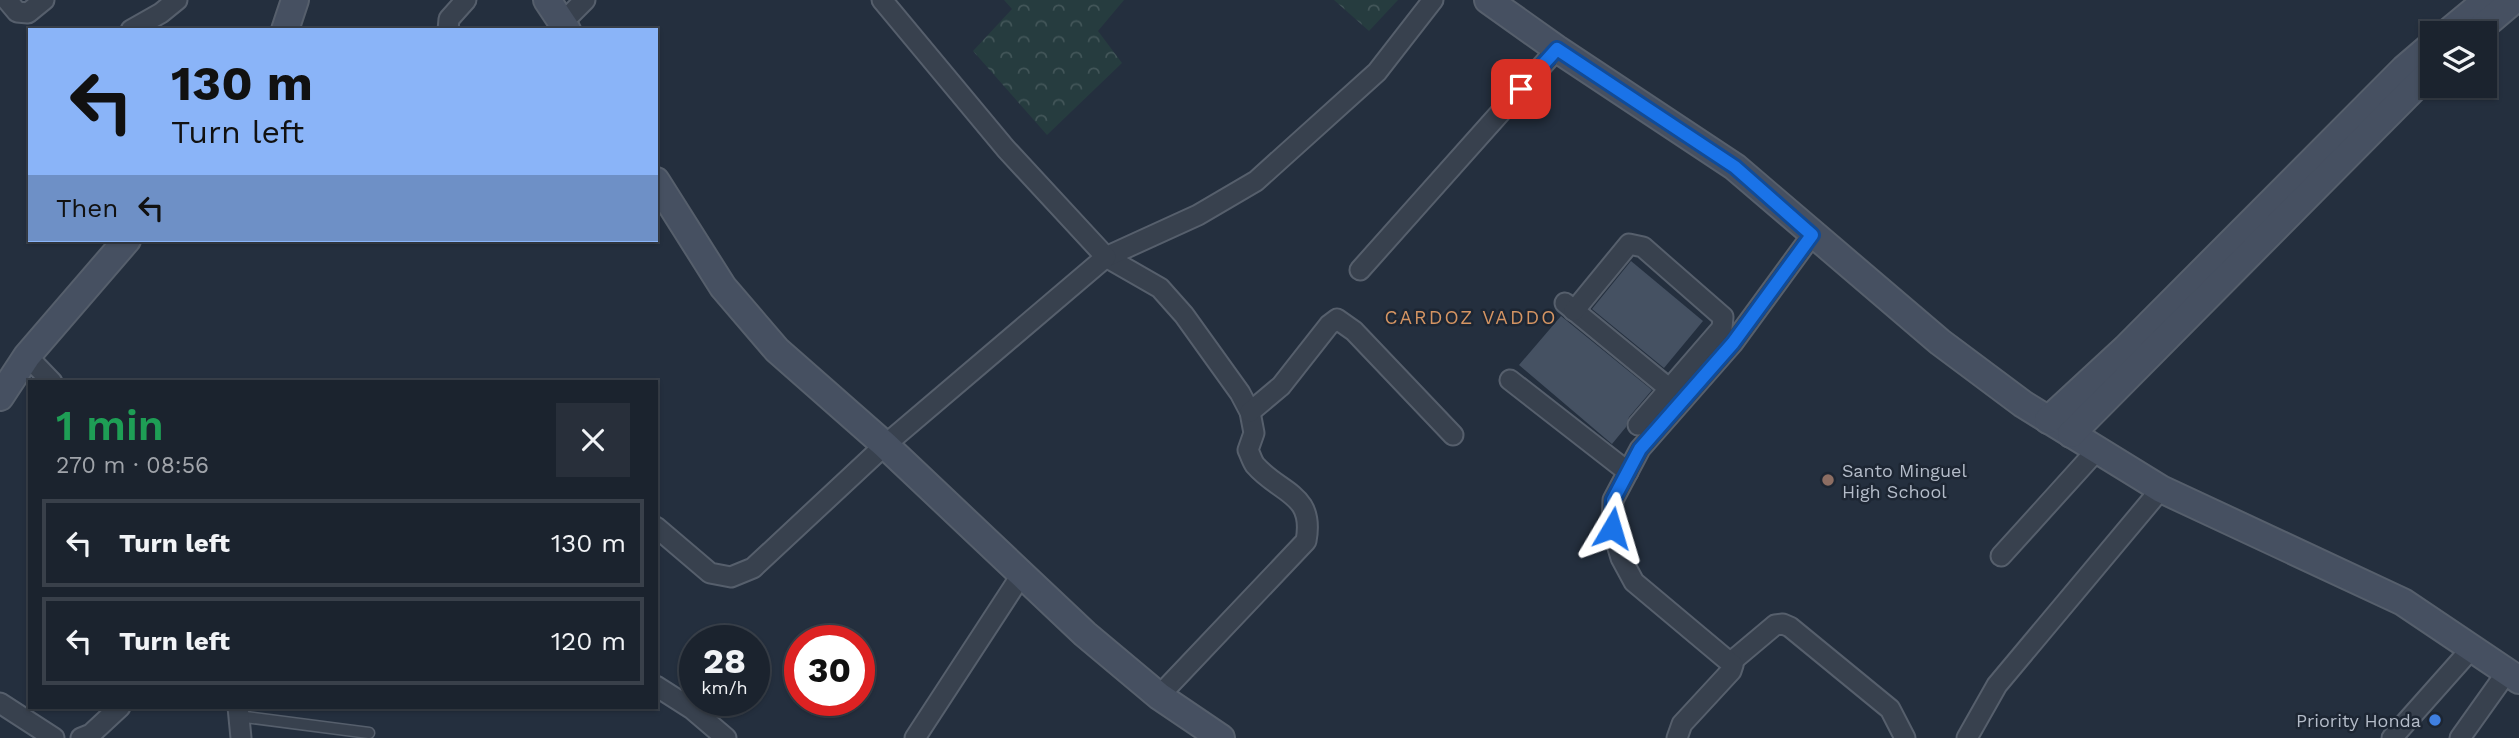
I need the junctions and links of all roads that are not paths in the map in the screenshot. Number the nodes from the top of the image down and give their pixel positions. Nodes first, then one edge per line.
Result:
1 (7, 0) edge
2 (44, 0) edge
3 (177, 0) edge
4 (295, 0) edge
5 (466, 0) edge
6 (547, 0) edge
7 (585, 0) edge
8 (882, 0) edge
9 (1433, 0) edge
10 (1488, 0) edge
11 (2487, 0) edge
12 (2514, 0) edge
13 (2462, 21) edge
14 (2489, 21) edge
15 (565, 26) edge
16 (135, 28) edge
17 (286, 28) edge
18 (448, 28) edge
19 (1557, 49) junction
20 (2420, 55) edge
21 (2420, 82) edge
22 (658, 184) edge
23 (1812, 235) junction
24 (125, 242) edge
25 (1106, 257) junction
26 (1360, 270) dead end
27 (27, 356) junction
28 (50, 380) edge
29 (1510, 380) dead end
30 (1676, 394) junction
31 (0, 397) edge
32 (1250, 412) junction
33 (2048, 420) junction
34 (1638, 425) dead end
35 (2071, 434) junction
36 (1453, 435) dead end
37 (885, 445) junction
38 (2098, 450) junction
39 (1628, 472) junction
40 (2161, 489) junction
41 (658, 529) edge
42 (2001, 556) dead end
43 (1022, 574) junction
44 (2472, 648) junction
45 (1731, 662) junction
46 (2513, 676) edge
47 (658, 687) edge
48 (1159, 696) junction
49 (0, 703) edge
50 (118, 709) edge
51 (238, 711) edge
52 (369, 733) dead end
53 (917, 737) edge
54 (54, 738) edge
55 (81, 738) edge
56 (241, 738) edge
57 (726, 738) edge
58 (1221, 738) edge
59 (1677, 738) edge
60 (1905, 738) edge
61 (1967, 738) edge
62 (2392, 738) edge
63 (2460, 738) edge

1 - 2 street
3 - 16 street
4 - 17 street
5 - 18 street
6 - 15 street
7 - 15 street
8 - 25 street
9 - 25 street
10 - 19 street
11 - 13 street
12 - 14 street
19 - 23 street
19 - 26 street
20 - 33 street
21 - 35 street
22 - 37 street
23 - 30 street
23 - 33 street
24 - 27 street
25 - 32 street
25 - 37 street
27 - 28 street
27 - 31 street
29 - 39 street
30 - 30 street
30 - 34 street
30 - 39 street
32 - 36 street
32 - 48 street
33 - 35 street
35 - 38 street
37 - 41 street
37 - 43 street
38 - 40 street
38 - 42 street
39 - 45 street
40 - 44 street
40 - 61 street
43 - 48 street
43 - 53 street
44 - 46 street
44 - 62 street
45 - 59 street
45 - 60 street
46 - 63 street
47 - 57 street
48 - 58 street
49 - 54 street
50 - 55 street
51 - 52 lane
51 - 56 street

